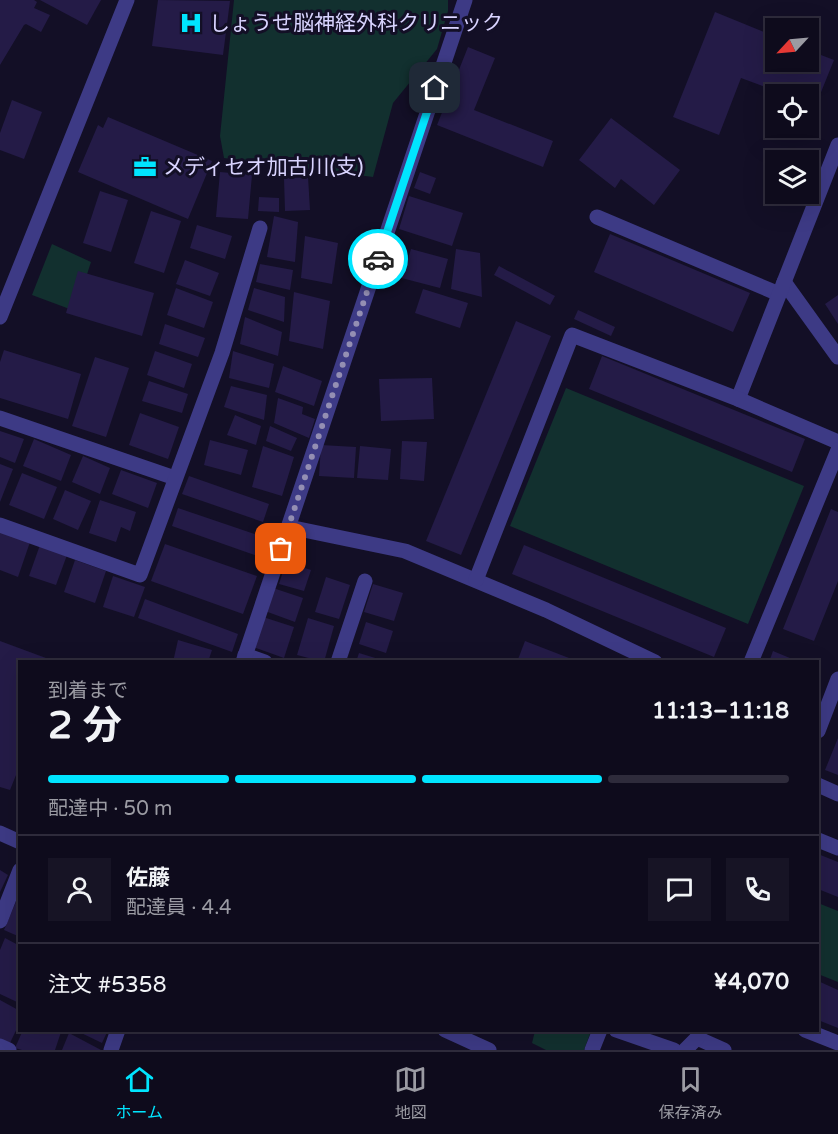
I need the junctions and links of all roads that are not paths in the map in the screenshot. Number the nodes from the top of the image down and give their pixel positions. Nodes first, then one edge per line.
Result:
1 (127, 0) edge
2 (465, 0) edge
3 (838, 145) edge
4 (597, 217) dead end
5 (260, 228) dead end
6 (782, 288) junction
7 (0, 316) edge
8 (838, 357) edge
9 (738, 399) junction
10 (0, 418) edge
11 (838, 442) edge
12 (838, 450) edge
13 (175, 478) junction
14 (0, 525) edge
15 (289, 527) junction
16 (476, 580) junction
17 (365, 581) dead end
18 (244, 658) edge
19 (339, 660) edge
20 (651, 660) edge
21 (752, 660) edge
22 (836, 689) edge
23 (819, 729) edge
24 (819, 785) edge
25 (838, 794) edge
26 (0, 833) edge
27 (819, 840) edge
28 (18, 841) edge
29 (838, 848) edge
30 (18, 875) edge
31 (0, 921) edge
32 (117, 1032) edge
33 (449, 1032) edge
34 (599, 1032) edge
35 (622, 1032) edge
36 (810, 1032) edge
37 (698, 1034) edge
38 (838, 1043) edge
39 (0, 1046) edge
40 (9, 1050) edge
41 (111, 1050) edge
42 (489, 1050) edge
43 (592, 1050) edge
44 (674, 1050) edge
45 (685, 1050) edge
46 (724, 1050) edge

1 - 7 street
2 - 15 street
3 - 6 street
4 - 6 street
5 - 13 street
6 - 8 street
6 - 9 street
9 - 11 street
9 - 16 street
10 - 13 street
12 - 21 street
13 - 14 street
15 - 16 street
15 - 18 street
16 - 20 street
17 - 19 street
22 - 23 street
24 - 25 street
26 - 28 street
27 - 29 street
30 - 31 street
32 - 41 street
33 - 42 street
34 - 43 street
35 - 44 street
36 - 38 street
37 - 45 street
37 - 46 street
39 - 40 street

